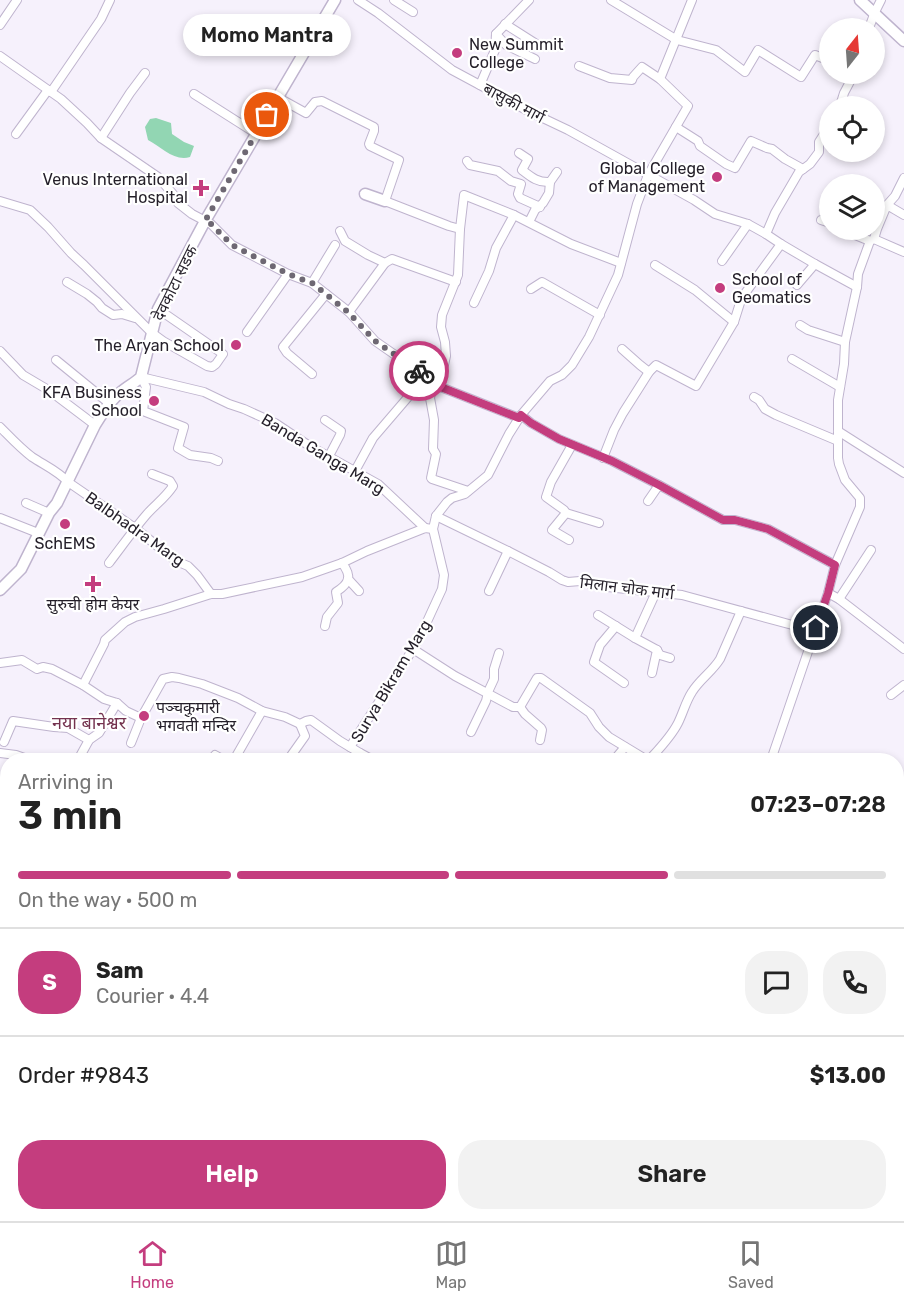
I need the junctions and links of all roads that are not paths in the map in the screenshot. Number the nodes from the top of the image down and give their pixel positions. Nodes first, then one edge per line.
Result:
1 (17, 0) edge
2 (110, 0) edge
3 (335, 0) edge
4 (358, 0) edge
5 (394, 0) edge
6 (529, 0) edge
7 (611, 0) edge
8 (692, 0) edge
9 (860, 0) edge
10 (881, 0) edge
11 (413, 12) dead end
12 (874, 12) junction
13 (872, 18) edge
14 (505, 24) junction
15 (0, 25) edge
16 (496, 33) junction
17 (677, 40) junction
18 (904, 41) edge
19 (538, 45) dead end
20 (0, 56) edge
21 (819, 57) edge
22 (535, 59) dead end
23 (579, 66) dead end
24 (145, 73) dead end
25 (660, 79) junction
26 (480, 85) junction
27 (49, 91) junction
28 (194, 94) dead end
29 (277, 97) junction
30 (676, 127) junction
31 (16, 134) dead end
32 (257, 134) junction
33 (101, 138) junction
34 (819, 152) edge
35 (519, 153) dead end
36 (467, 161) dead end
37 (803, 169) junction
38 (557, 172) dead end
39 (648, 175) junction
40 (904, 178) edge
41 (550, 182) junction
42 (363, 193) dead end
43 (0, 201) edge
44 (386, 201) junction
45 (887, 206) junction
46 (540, 207) junction
47 (885, 211) edge
48 (514, 215) junction
49 (904, 215) edge
50 (205, 221) junction
51 (529, 222) junction
52 (748, 224) junction
53 (460, 229) junction
54 (340, 231) dead end
55 (766, 234) junction
56 (872, 240) joint
57 (781, 244) junction
58 (335, 245) dead end
59 (904, 252) edge
60 (722, 261) dead end
61 (385, 263) junction
62 (621, 263) junction
63 (815, 264) junction
64 (655, 266) dead end
65 (288, 274) junction
66 (67, 282) dead end
67 (456, 282) junction
68 (312, 283) junction
69 (797, 285) dead end
70 (857, 287) junction
71 (531, 289) dead end
72 (326, 294) junction
73 (474, 303) dead end
74 (158, 309) junction
75 (348, 312) junction
76 (600, 315) junction
77 (139, 319) junction
78 (734, 322) junction
79 (800, 325) dead end
80 (247, 332) dead end
81 (152, 333) junction
82 (845, 342) junction
83 (622, 349) dead end
84 (0, 351) edge
85 (792, 359) dead end
86 (56, 360) dead end
87 (650, 372) junction
88 (312, 374) dead end
89 (141, 377) junction
90 (434, 384) junction
91 (840, 387) junction
92 (409, 396) dead end
93 (754, 397) dead end
94 (110, 404) junction
95 (520, 416) junction
96 (325, 420) dead end
97 (95, 425) junction
98 (0, 427) edge
99 (838, 430) junction
100 (838, 441) junction
101 (572, 445) junction
102 (329, 456) junction
103 (603, 458) junction
104 (218, 461) dead end
105 (355, 471) junction
106 (152, 474) dead end
107 (904, 474) edge
108 (68, 482) junction
109 (659, 485) junction
110 (468, 491) junction
111 (648, 501) dead end
112 (26, 503) dead end
113 (49, 513) junction
114 (566, 513) junction
115 (436, 516) junction
116 (0, 518) edge
117 (599, 523) dead end
118 (135, 528) junction
119 (429, 529) junction
120 (38, 533) junction
121 (569, 540) dead end
122 (871, 550) dead end
123 (508, 551) junction
124 (109, 563) dead end
125 (342, 563) junction
126 (835, 565) junction
127 (348, 579) junction
128 (0, 590) edge
129 (359, 591) dead end
130 (489, 591) dead end
131 (656, 592) junction
132 (828, 593) junction
133 (211, 594) junction
134 (839, 599) junction
135 (823, 606) junction
136 (741, 610) junction
137 (598, 615) dead end
138 (325, 626) dead end
139 (616, 626) junction
140 (635, 638) junction
141 (413, 649) junction
142 (904, 649) edge
143 (657, 650) junction
144 (499, 654) dead end
145 (670, 658) dead end
146 (0, 663) edge
147 (652, 673) dead end
148 (624, 683) dead end
149 (904, 684) edge
150 (83, 685) junction
151 (488, 692) junction
152 (891, 695) dead end
153 (117, 704) junction
154 (520, 707) junction
155 (262, 711) junction
156 (141, 718) junction
157 (300, 724) junction
158 (471, 732) dead end
159 (540, 740) dead end
160 (89, 741) junction
161 (4, 742) dead end
162 (131, 743) dead end
163 (350, 747) junction
164 (625, 747) junction
165 (82, 753) edge
166 (238, 753) edge
167 (293, 753) edge
168 (356, 753) edge
169 (620, 753) edge
170 (636, 753) edge
171 (655, 753) edge
172 (773, 753) edge

1 - 15 street
2 - 27 street
3 - 29 main road, देवकोटा सडक
4 - 26 street, बासुकी मार्ग
5 - 11 street
6 - 14 street
7 - 17 street
8 - 17 street
9 - 12 main road
10 - 12 street
12 - 13 street
12 - 18 main road
14 - 16 street
14 - 19 street
16 - 22 street
16 - 26 street
17 - 21 street
17 - 25 street
20 - 27 street
23 - 25 street
24 - 33 street
25 - 30 street
26 - 39 street, बासुकी मार्ग
27 - 31 street
27 - 33 street
28 - 32 street
29 - 32 main road, देवकोटा सडक
29 - 44 street
30 - 37 street
30 - 39 street
32 - 50 main road, देवकोटा सडक
33 - 50 street
34 - 37 street
35 - 41 street
36 - 46 street
37 - 55 street
38 - 41 street
39 - 52 street, बासुकी मार्ग
39 - 62 street
40 - 45 street
41 - 46 street
42 - 44 main road
43 - 77 street
44 - 53 street
45 - 47 street
45 - 49 street
46 - 51 street
48 - 51 street
48 - 53 street
48 - 73 street
50 - 65 street
50 - 74 main road, देवकोटा सडक
51 - 62 street
52 - 55 street, बासुकी मार्ग
52 - 60 street
53 - 67 street
54 - 61 street
55 - 57 street, बासुकी मार्ग
56 - 59 street
56 - 70 street
57 - 63 street, बासुकी मार्ग
57 - 78 street
58 - 68 street
61 - 67 street
61 - 75 street
62 - 76 street
63 - 69 street
63 - 70 street, बासुकी मार्ग
64 - 78 street
65 - 68 street
65 - 80 street
66 - 77 street
67 - 90 street
68 - 72 street
70 - 82 street
71 - 76 street
72 - 75 street
72 - 88 street
74 - 81 main road, देवकोटा सडक
74 - 81 street
75 - 90 street
76 - 95 street
77 - 81 street
78 - 87 street
79 - 82 street
81 - 89 main road, देवकोटा सडक
82 - 91 street
83 - 87 street
84 - 97 street
85 - 91 street
86 - 94 street
87 - 103 street
89 - 94 main road
89 - 102 street, Banda Ganga Marg
89 - 104 street
90 - 95 street
90 - 110 street
91 - 99 street
92 - 105 street
93 - 100 street
94 - 97 main road
95 - 101 street
95 - 110 street
96 - 102 street
97 - 108 main road
98 - 108 street, Balbhadra Marg
99 - 100 street
99 - 107 street
100 - 126 street
101 - 103 street
101 - 114 street
102 - 105 street, Banda Ganga Marg
103 - 109 street
105 - 119 street, Banda Ganga Marg
106 - 118 street
108 - 113 main road
108 - 118 street, Balbhadra Marg
109 - 111 street
109 - 126 street
110 - 115 street
112 - 113 street
113 - 120 main road
114 - 117 street
114 - 121 street
115 - 119 street
115 - 123 street, मिलान चोक मार्ग
116 - 120 street
118 - 124 street
118 - 133 street, Balbhadra Marg
119 - 125 street
119 - 141 street, Surya Bikram Marg
120 - 128 main road
122 - 134 street
123 - 130 street
123 - 131 street, मिलान चोक मार्ग
125 - 127 street
125 - 133 street
126 - 132 street
127 - 129 street
127 - 138 street
131 - 136 street, मिलान चोक मार्ग
131 - 140 street
132 - 134 street
132 - 135 street
133 - 150 street
134 - 142 street
135 - 136 street, मिलान चोक मार्ग
135 - 172 street
136 - 171 street
137 - 139 street
139 - 140 street
139 - 148 street
140 - 143 street
141 - 151 street
141 - 163 street, Surya Bikram Marg
143 - 145 street
143 - 147 street
144 - 151 street
146 - 150 street
149 - 152 street
150 - 153 street
151 - 154 street
151 - 158 street
153 - 156 street
153 - 160 street
154 - 159 street
154 - 164 street
155 - 156 street
155 - 157 street
155 - 166 street
156 - 162 street
157 - 163 street
157 - 167 street
160 - 161 street
160 - 165 street
163 - 168 street, Surya Bikram Marg
164 - 169 street
164 - 170 street

